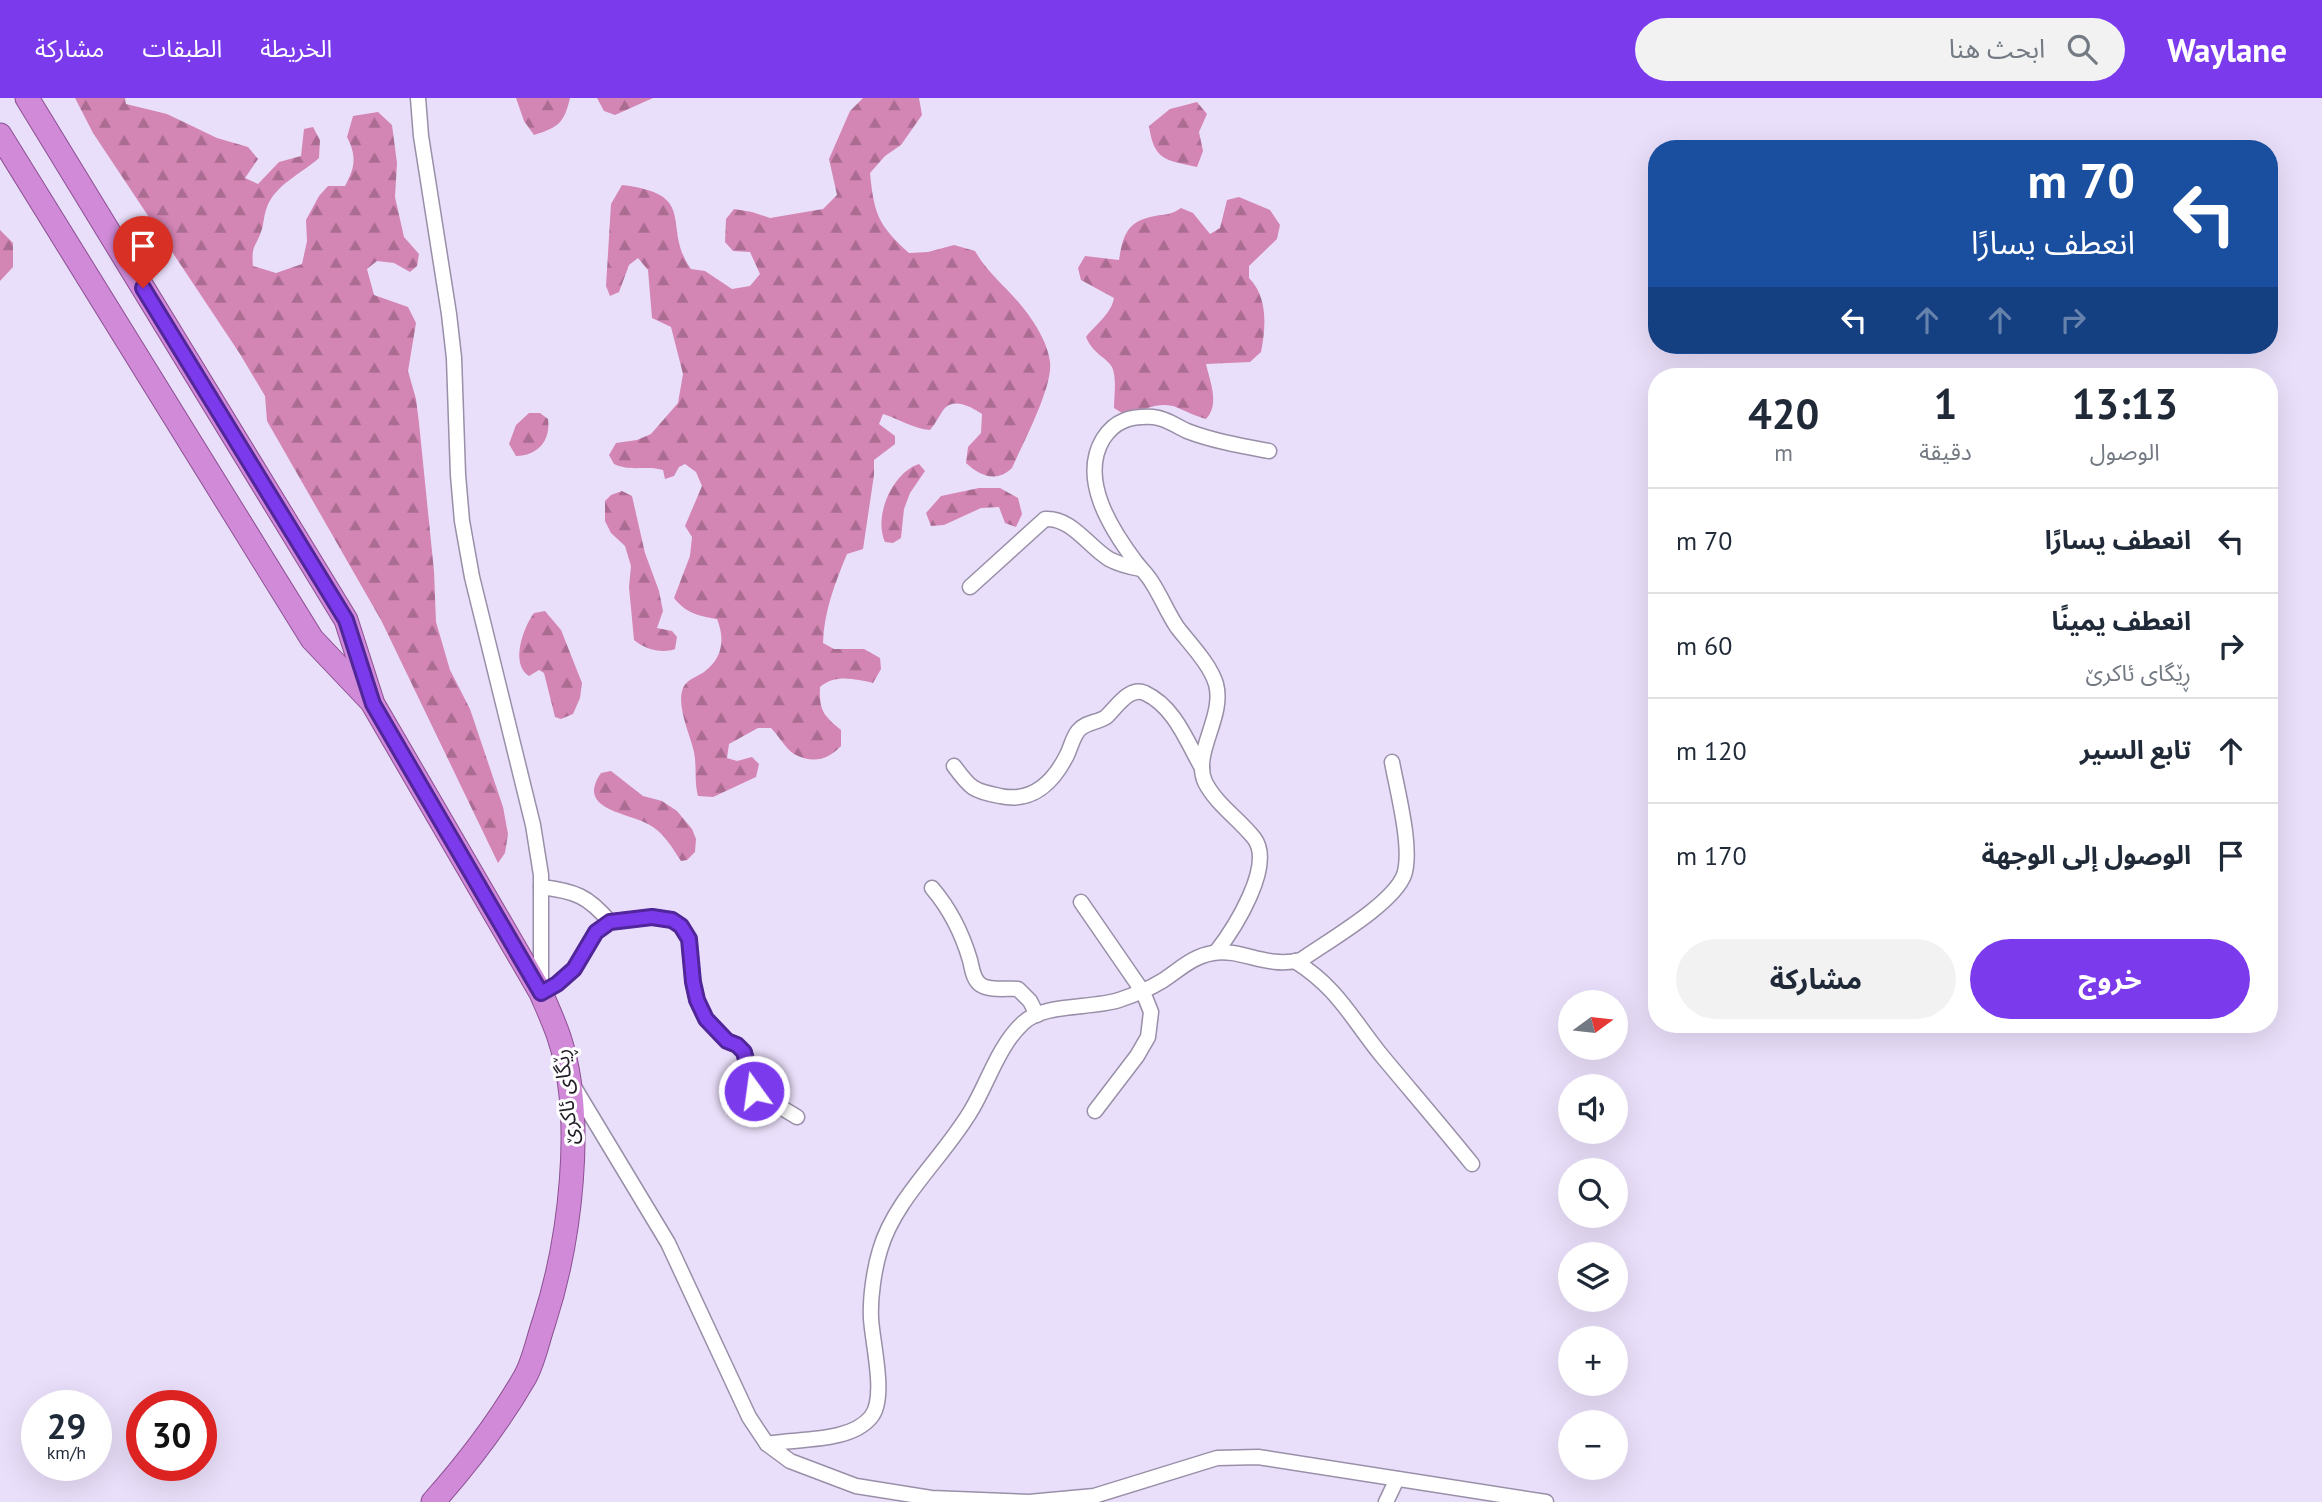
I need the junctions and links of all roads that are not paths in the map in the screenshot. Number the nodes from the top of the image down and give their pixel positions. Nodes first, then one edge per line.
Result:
1 (27, 98) edge
2 (418, 98) edge
3 (0, 135) edge
4 (1269, 451) dead end
5 (1141, 569) junction
6 (970, 587) dead end
7 (373, 704) junction
8 (1392, 762) dead end
9 (954, 766) dead end
10 (1203, 770) junction
11 (541, 887) junction
12 (932, 888) dead end
13 (1081, 902) dead end
14 (610, 922) junction
15 (1216, 952) junction
16 (1295, 961) junction
17 (1143, 992) junction
18 (541, 993) junction
19 (1037, 1014) junction
20 (568, 1078) junction
21 (1095, 1111) dead end
22 (797, 1116) dead end
23 (1472, 1164) dead end
24 (766, 1444) junction
25 (1396, 1479) junction
26 (433, 1502) edge
27 (1386, 1502) edge
28 (1546, 1502) edge

1 - 7 highway
2 - 11 street
3 - 7 highway
4 - 5 street
5 - 6 street
5 - 10 street
7 - 18 highway, ڕێگای ئاکرێ
8 - 16 street
9 - 10 street
10 - 15 street
11 - 14 street
11 - 18 street
12 - 19 street
13 - 17 street
14 - 18 street
14 - 22 street
15 - 16 street
15 - 17 street
16 - 23 street
17 - 19 street
17 - 21 street
18 - 20 highway, ڕێگای ئاکرێ
19 - 24 street
20 - 24 street
20 - 26 highway, ڕێگای ئاکرێ
24 - 25 street
25 - 27 street
25 - 28 street

